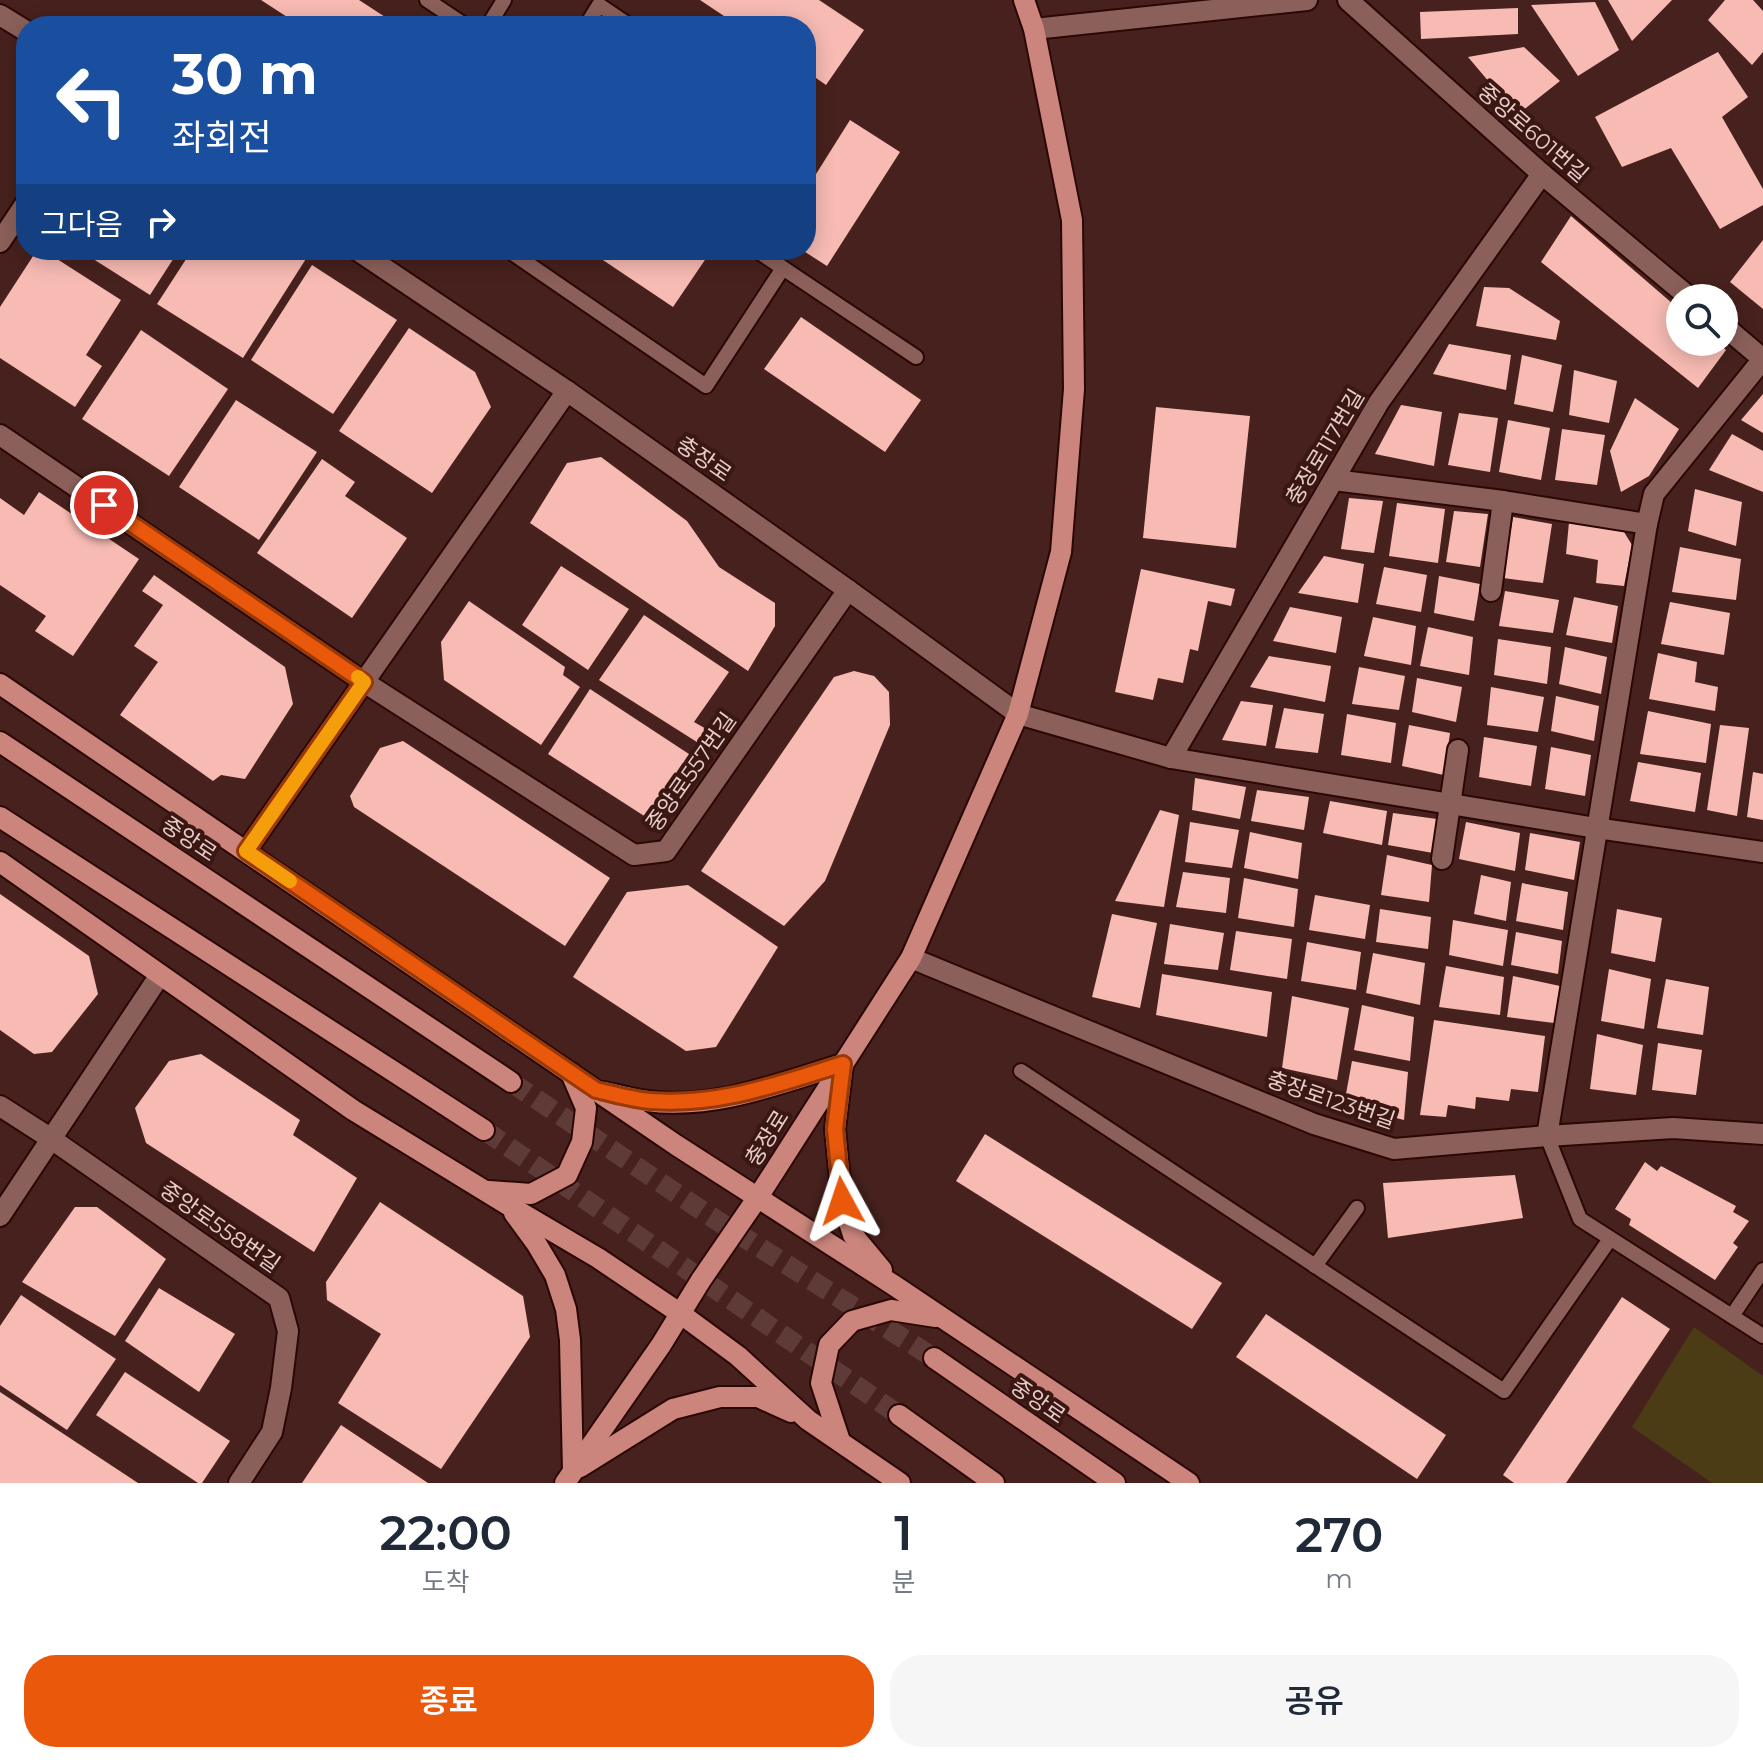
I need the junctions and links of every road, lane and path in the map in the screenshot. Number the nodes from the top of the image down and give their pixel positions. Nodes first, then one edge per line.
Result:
1 (427, 0) edge
2 (1024, 0) edge
3 (1307, 0) edge
4 (1348, 0) edge
5 (451, 16) edge
6 (592, 16) edge
7 (615, 16) edge
8 (1034, 29) junction
9 (1542, 174) junction
10 (16, 218) edge
11 (0, 242) edge
12 (372, 260) edge
13 (523, 260) edge
14 (771, 260) edge
15 (783, 268) junction
16 (1673, 284) edge
17 (1738, 338) edge
18 (916, 357) dead end
19 (1763, 359) edge
20 (567, 391) junction
21 (0, 435) edge
22 (1334, 480) junction
23 (1503, 501) junction
24 (1647, 524) junction
25 (848, 590) junction
26 (1491, 591) dead end
27 (364, 682) junction
28 (0, 684) edge
29 (1018, 714) junction
30 (0, 742) edge
31 (1458, 750) dead end
32 (1171, 758) junction
33 (1449, 804) junction
34 (0, 817) edge
35 (1596, 828) junction
36 (246, 851) junction
37 (1763, 852) edge
38 (1442, 859) dead end
39 (0, 862) edge
40 (911, 958) junction
41 (160, 975) junction
42 (843, 1064) junction
43 (1021, 1071) dead end
44 (571, 1073) junction
45 (511, 1082) tunnel mouth
46 (596, 1090) junction
47 (0, 1106) edge
48 (484, 1130) tunnel mouth
49 (1763, 1134) edge
50 (1547, 1136) junction
51 (50, 1138) junction
52 (485, 1190) junction
53 (758, 1197) junction
54 (508, 1205) junction
55 (1357, 1208) dead end
56 (0, 1216) edge
57 (1610, 1239) junction
58 (1315, 1266) junction
59 (1763, 1270) edge
60 (895, 1286) junction
61 (681, 1314) junction
62 (1732, 1316) junction
63 (944, 1318) junction
64 (1763, 1336) edge
65 (934, 1358) tunnel mouth
66 (899, 1415) tunnel mouth
67 (808, 1420) junction
68 (840, 1441) junction
69 (569, 1477) edge
70 (239, 1483) edge
71 (900, 1483) edge
72 (994, 1483) edge
73 (1115, 1483) edge
74 (1189, 1483) edge

1 - 5 lane
2 - 8 main road, 충장로
3 - 8 street
4 - 9 street, 중앙로601번길
6 - 7 lane
8 - 29 main road, 충장로
9 - 16 street, 중앙로601번길
9 - 22 street, 충장로117번길
10 - 11 street
12 - 20 street, 충장로
13 - 15 lane
14 - 15 lane
15 - 18 lane
17 - 19 street
19 - 24 street
20 - 25 street, 충장로
20 - 27 street
21 - 27 street, 중앙로557번길
22 - 23 street
22 - 32 street, 충장로117번길
23 - 24 street
23 - 26 street
24 - 35 street
25 - 27 street, 중앙로557번길
25 - 29 street, 충장로
27 - 36 street
28 - 36 main road
29 - 32 street
29 - 40 main road, 충장로
30 - 45 main road, 중앙로
31 - 33 street
32 - 33 street
33 - 35 street
33 - 38 street
34 - 48 main road
35 - 37 street
35 - 50 street
36 - 44 main road
39 - 41 main road
40 - 42 main road, 충장로
40 - 50 street, 충장로123번길
41 - 51 street
41 - 52 main road
42 - 46 main road
42 - 53 main road, 충장로
42 - 60 main road
43 - 58 lane
44 - 46 main road
44 - 52 main road
46 - 53 main road
47 - 51 street, 중앙로558번길
49 - 50 street, 충장로123번길
50 - 57 lane
51 - 56 street
51 - 70 street, 중앙로558번길
52 - 54 main road
53 - 60 main road
53 - 61 main road, 충장로
54 - 61 main road
54 - 69 main road
55 - 58 lane
57 - 58 lane
57 - 62 lane
59 - 62 lane
60 - 63 main road
61 - 67 main road
61 - 69 main road, 충장로
62 - 64 lane
63 - 68 main road
63 - 74 main road
65 - 73 main road, 중앙로
66 - 72 main road
67 - 68 main road
67 - 69 main road
68 - 71 main road

